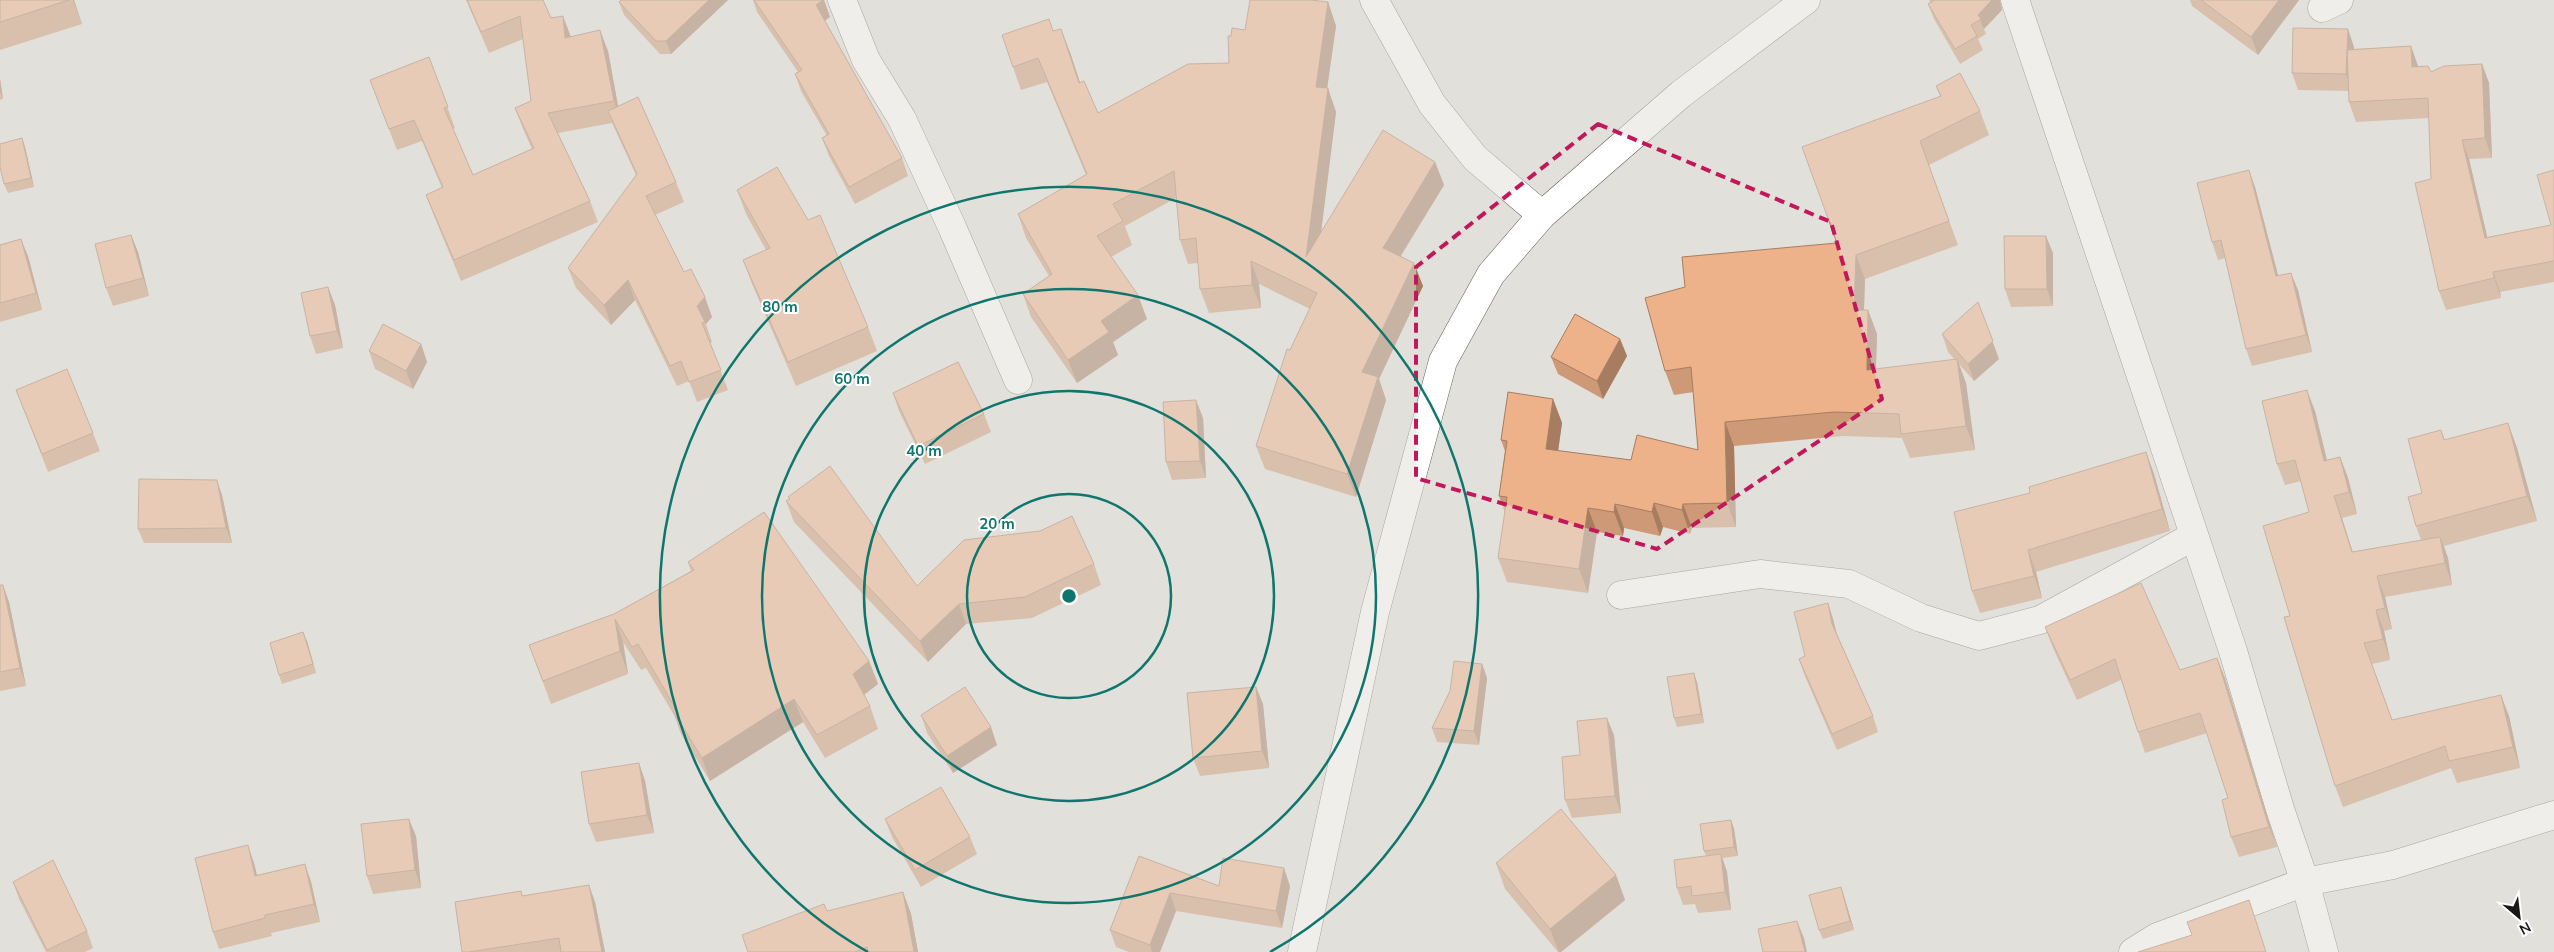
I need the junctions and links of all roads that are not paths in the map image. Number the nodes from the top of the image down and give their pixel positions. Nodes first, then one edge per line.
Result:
1 (842, 0) edge
2 (1374, 0) edge
3 (1806, 0) edge
4 (2015, 0) edge
5 (1542, 215) junction
6 (1018, 380) dead end
7 (2194, 536) junction
8 (1621, 595) dead end
9 (2554, 815) edge
10 (2305, 882) junction
11 (1302, 952) edge
12 (2133, 952) edge
13 (2324, 952) edge

1 - 6 street
2 - 5 street
3 - 5 street
4 - 7 street
5 - 11 street
7 - 8 street
7 - 10 street
9 - 10 street
10 - 12 street
10 - 13 street

